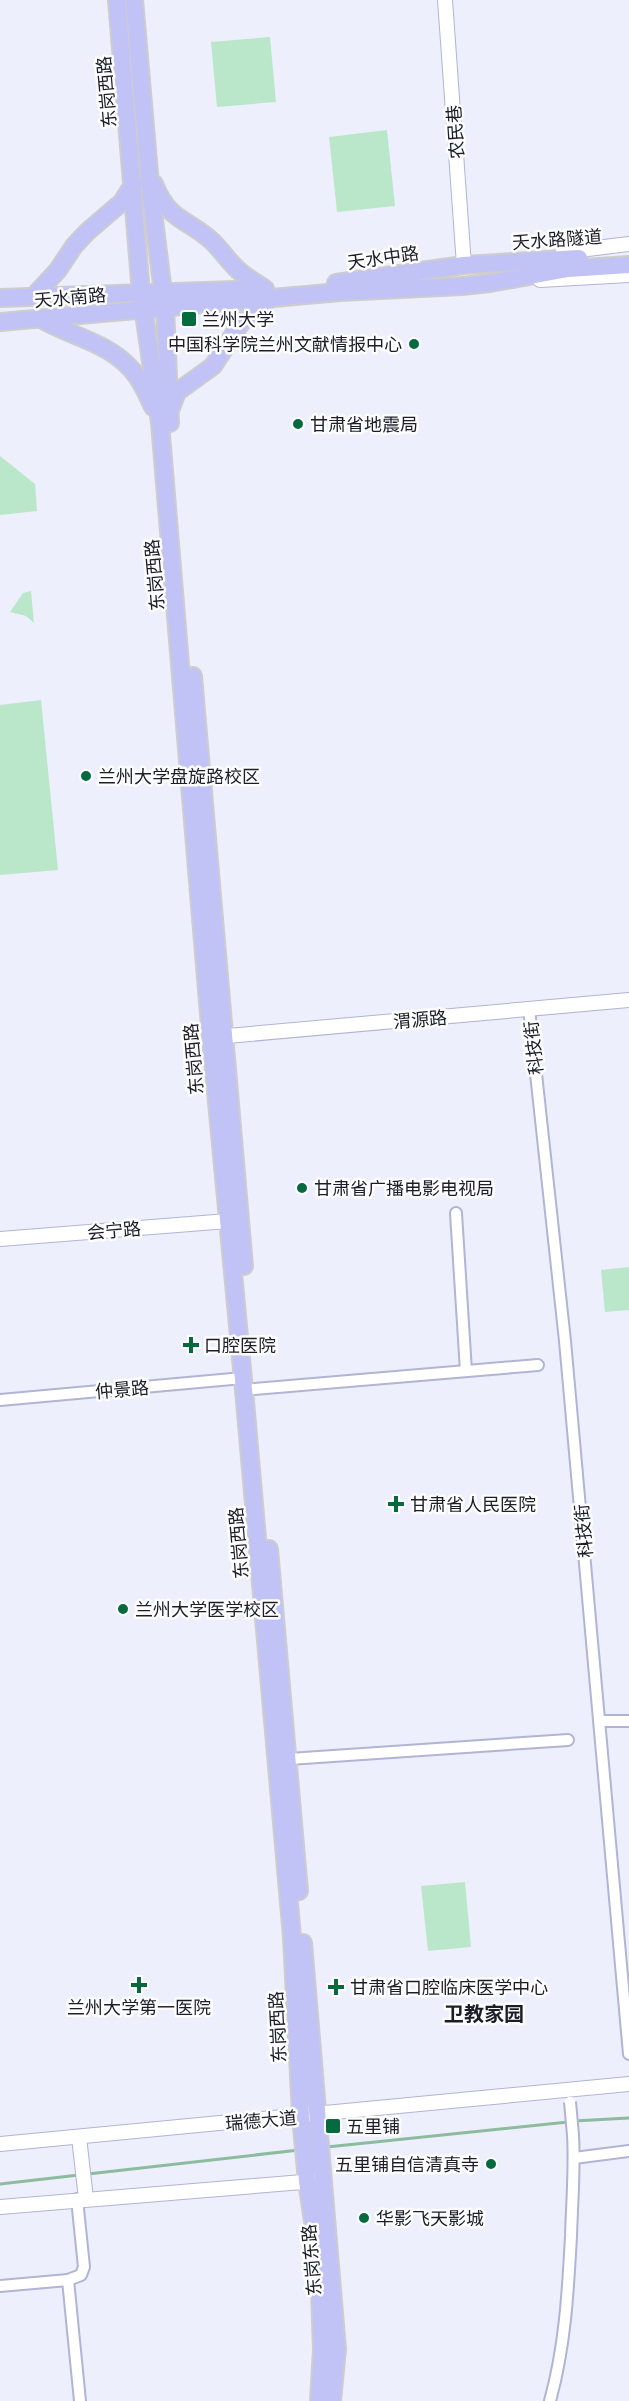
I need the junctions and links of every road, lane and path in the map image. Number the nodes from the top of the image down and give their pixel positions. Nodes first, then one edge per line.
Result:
1 (117, 0) edge
2 (134, 0) edge
3 (445, 0) edge
4 (147, 148) junction
5 (134, 183) junction
6 (629, 244) edge
7 (629, 254) edge
8 (486, 263) junction
9 (464, 265) junction
10 (629, 265) edge
11 (629, 275) edge
12 (490, 283) junction
13 (267, 294) junction
14 (35, 295) junction
15 (0, 298) edge
16 (164, 299) junction
17 (142, 302) junction
18 (43, 320) junction
19 (0, 322) edge
20 (165, 420) junction
21 (629, 1000) edge
22 (529, 1009) junction
23 (218, 1037) junction
24 (456, 1214) dead end
25 (228, 1221) junction
26 (0, 1239) edge
27 (538, 1365) dead end
28 (466, 1371) junction
29 (249, 1383) junction
30 (0, 1400) edge
31 (601, 1721) junction
32 (629, 1721) edge
33 (567, 1740) dead end
34 (289, 1759) junction
35 (629, 2054) edge
36 (629, 2084) edge
37 (570, 2096) junction
38 (309, 2116) junction
39 (79, 2137) junction
40 (0, 2144) edge
41 (629, 2151) edge
42 (574, 2158) junction
43 (315, 2175) junction
44 (83, 2195) junction
45 (0, 2207) edge
46 (68, 2280) junction
47 (0, 2286) edge
48 (80, 2401) edge
49 (319, 2401) edge
50 (332, 2401) edge
51 (550, 2401) edge

1 - 5 main road, 东岗西路
2 - 4 main road, 东岗西路
3 - 9 street, 农民巷
4 - 13 main road
4 - 16 main road, 东岗西路
5 - 14 main road
5 - 17 main road, 东岗西路
6 - 8 street, 天水中路
7 - 8 main road, 天水路隧道
8 - 9 main road, 天水中路
9 - 13 main road, 天水中路
10 - 12 main road, 天水路隧道
11 - 12 street, 天水中路
12 - 13 main road, 天水中路
13 - 16 main road, 天水中路
13 - 20 main road
14 - 15 main road, 天水南路
14 - 17 main road, 天水南路
16 - 17 main road, 天水中路
16 - 20 main road, 东岗西路
17 - 18 main road, 天水南路
17 - 20 main road, 东岗西路
18 - 19 main road, 天水南路
18 - 20 main road
20 - 23 main road, 东岗西路
21 - 22 street, 渭源路
22 - 23 street, 渭源路
22 - 31 street, 科技街
23 - 25 main road, 东岗西路
23 - 29 main road, 东岗西路
24 - 28 street
25 - 26 street, 会宁路
25 - 29 main road, 东岗西路
27 - 28 street, 仲景路
28 - 29 street, 仲景路
29 - 30 street, 仲景路
29 - 34 main road, 东岗西路
29 - 38 main road, 东岗西路
31 - 32 street
31 - 35 street, 科技街
33 - 34 street
34 - 38 main road, 东岗西路
36 - 37 street, 瑞德大道
37 - 38 street, 瑞德大道
37 - 42 street, bridge
38 - 39 street, 瑞德大道
38 - 43 main road, 东岗东路
39 - 40 street, 瑞德大道
39 - 44 street
41 - 42 street
42 - 51 street
43 - 44 street
43 - 49 main road, 东岗东路
43 - 50 main road, 东岗东路
44 - 45 street
44 - 46 street
46 - 47 street
46 - 48 street

